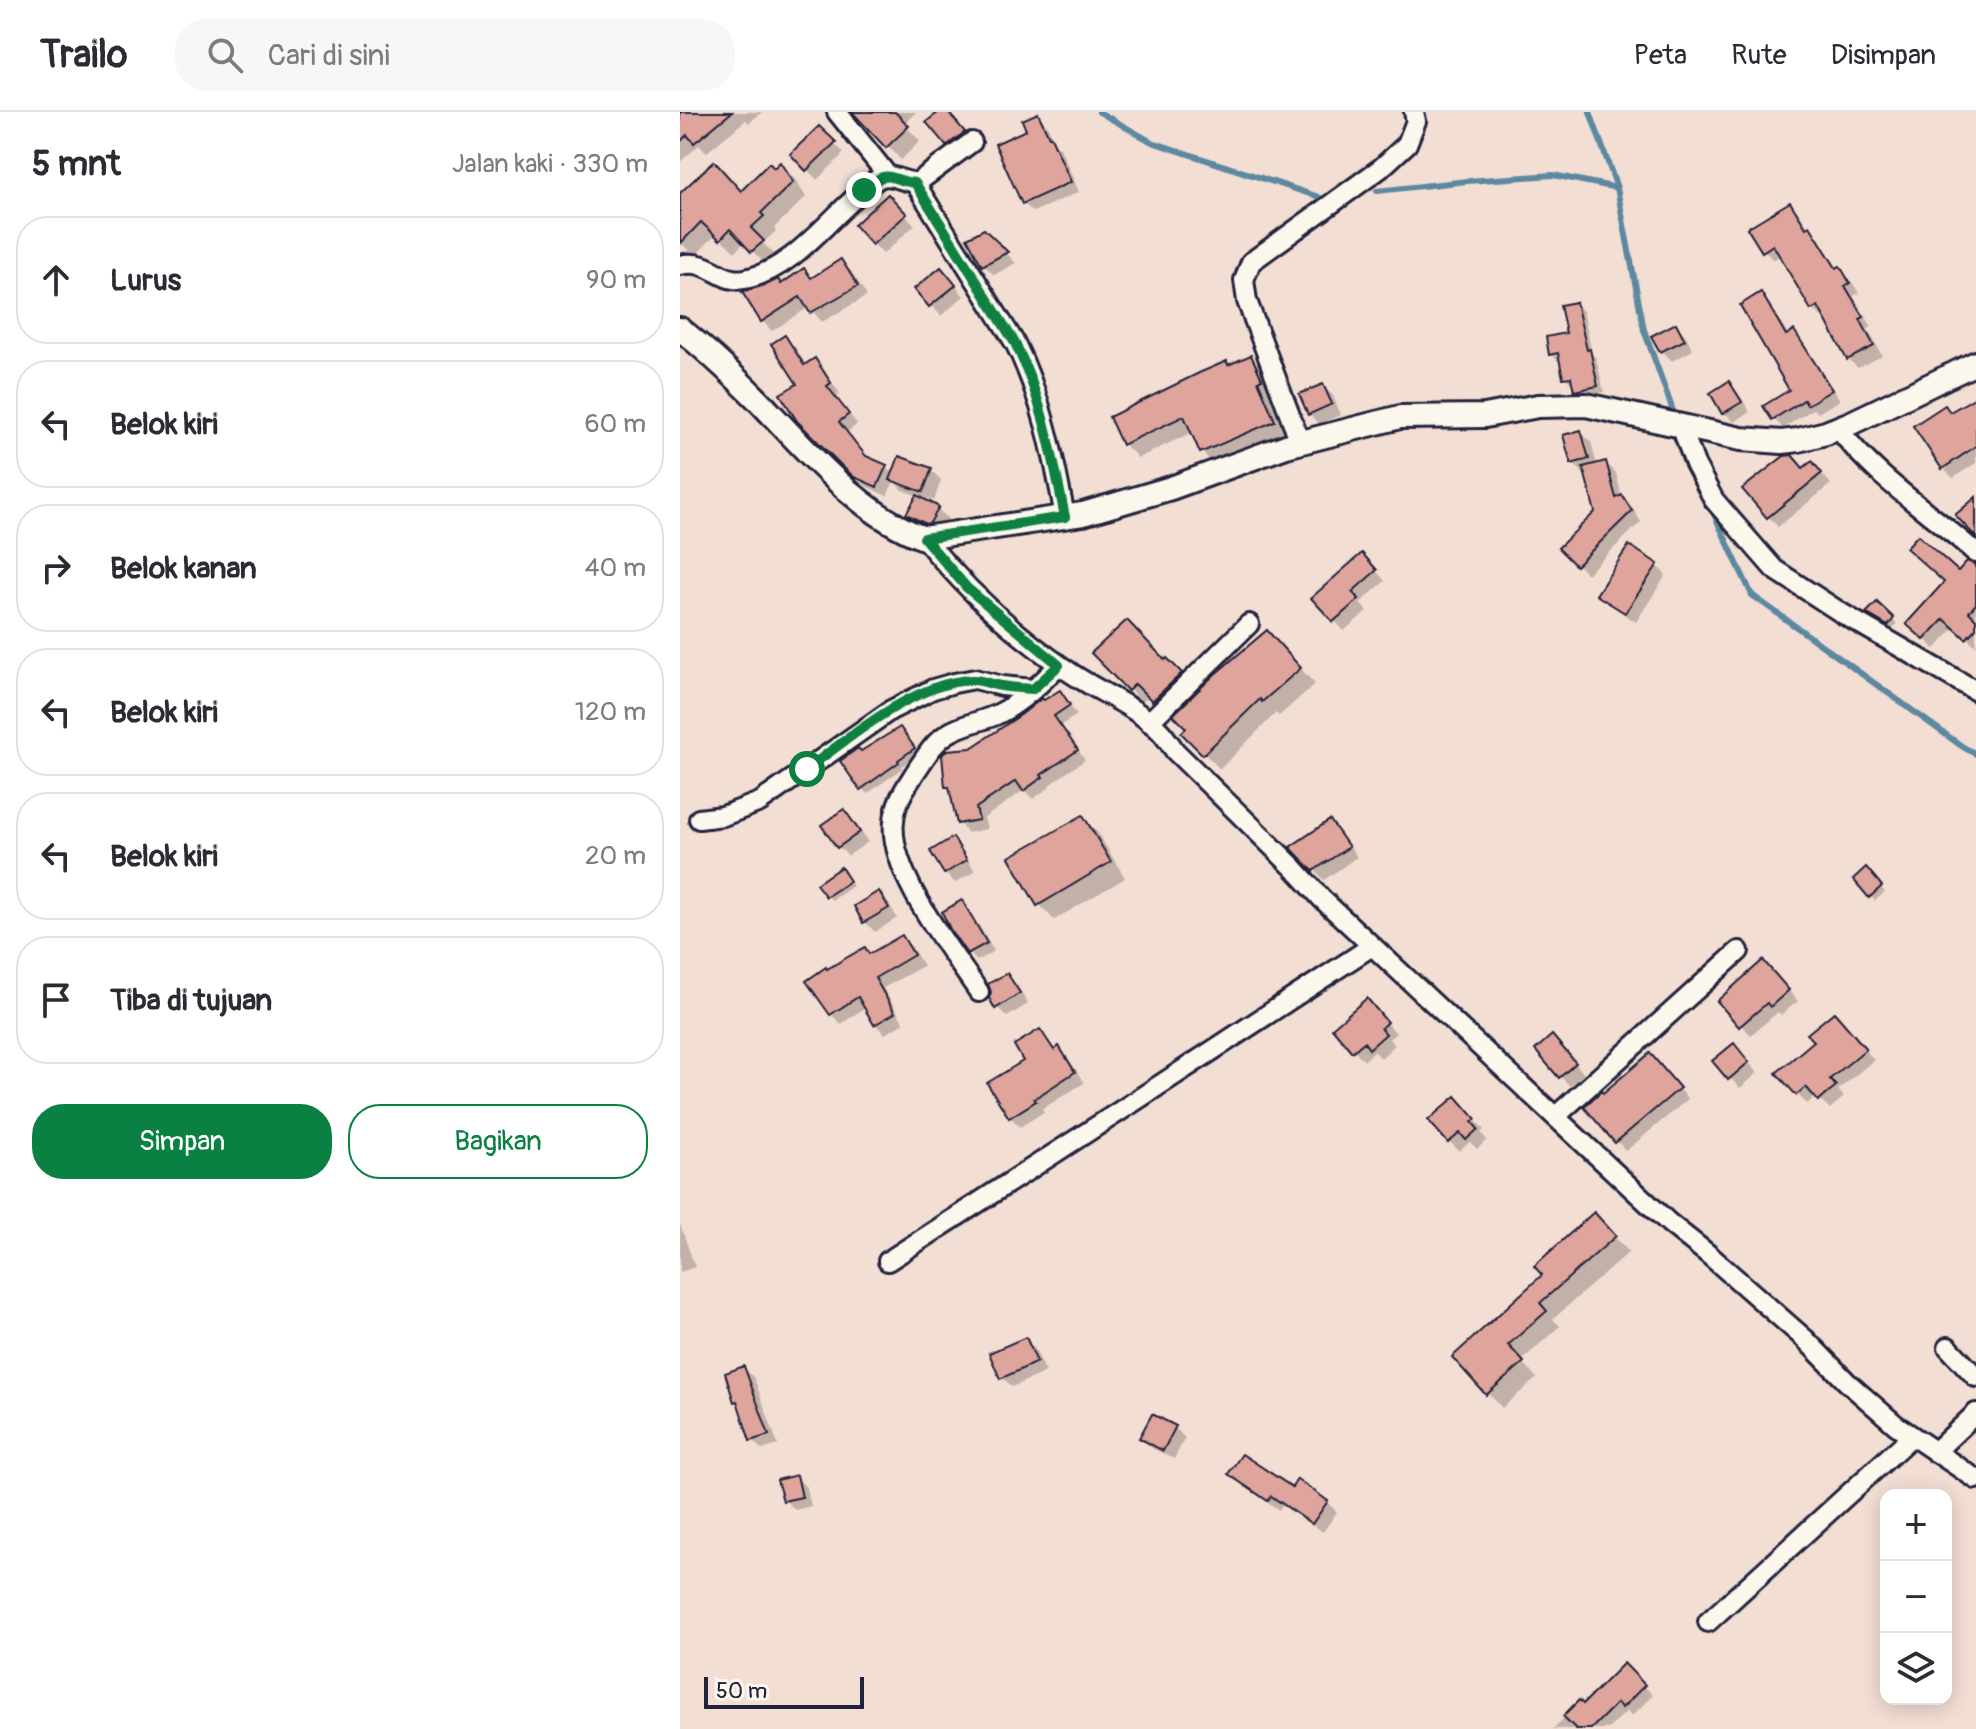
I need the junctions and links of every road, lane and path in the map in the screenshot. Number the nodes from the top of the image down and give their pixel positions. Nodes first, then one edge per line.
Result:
1 (837, 112) edge
2 (1414, 112) edge
3 (972, 142) dead end
4 (888, 176) junction
5 (915, 183) junction
6 (680, 265) edge
7 (680, 329) edge
8 (1976, 363) edge
9 (1681, 426) junction
10 (1838, 428) junction
11 (1300, 442) junction
12 (1065, 517) junction
13 (924, 538) junction
14 (1976, 553) edge
15 (1249, 624) dead end
16 (1059, 665) junction
17 (1033, 689) junction
18 (1976, 691) edge
19 (1149, 722) junction
20 (699, 819) dead end
21 (1372, 946) junction
22 (1739, 951) dead end
23 (979, 992) dead end
24 (1556, 1116) junction
25 (888, 1261) dead end
26 (1948, 1347) dead end
27 (1976, 1377) edge
28 (1976, 1413) edge
29 (1912, 1436) junction
30 (1935, 1452) junction
31 (1976, 1479) edge
32 (1708, 1622) dead end

1 - 4 street
2 - 11 street
3 - 5 street
4 - 5 street
4 - 6 street
5 - 12 street
7 - 13 street
8 - 10 street
9 - 10 street
9 - 11 street
9 - 18 street
10 - 14 street
11 - 12 street
12 - 13 street
13 - 16 street
15 - 19 street
16 - 17 street
16 - 19 street
17 - 20 street
17 - 23 street
19 - 21 street
21 - 24 street
21 - 25 street
22 - 24 street
24 - 29 street
26 - 27 street
28 - 30 street
29 - 30 street
29 - 32 street
30 - 31 street

